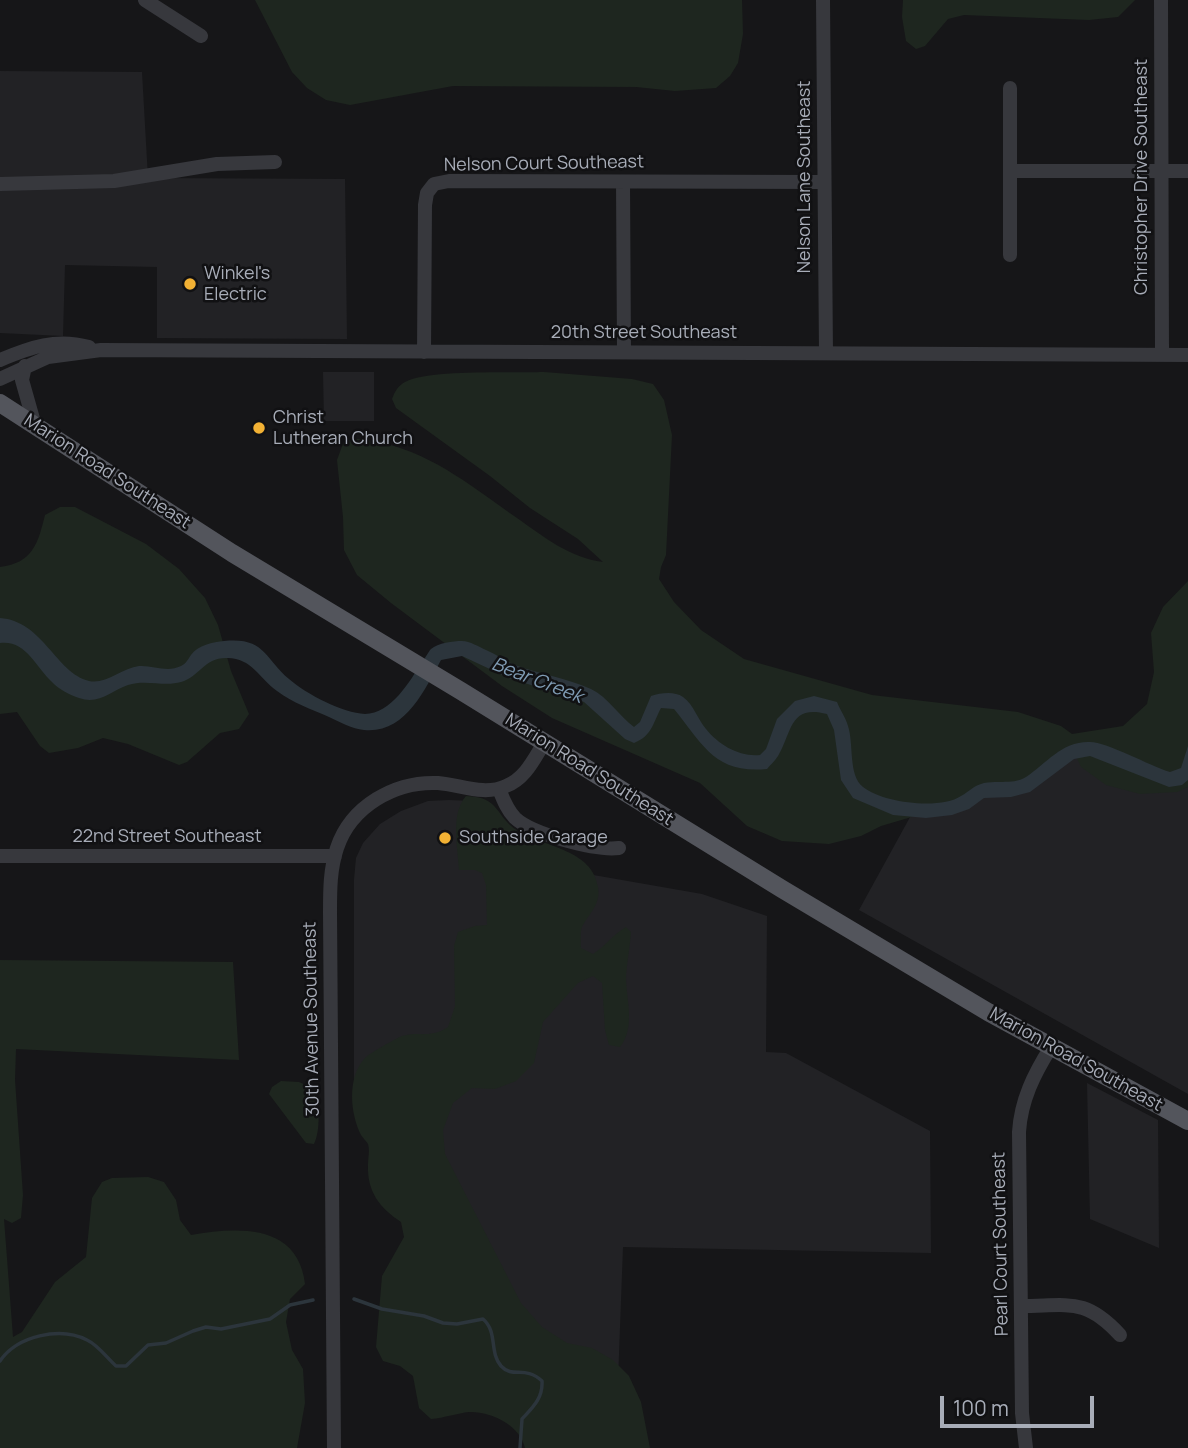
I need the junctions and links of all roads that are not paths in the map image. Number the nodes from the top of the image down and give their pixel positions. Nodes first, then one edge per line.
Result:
1 (823, 0) edge
2 (1161, 0) edge
3 (147, 1) edge
4 (201, 36) dead end
5 (1010, 89) dead end
6 (275, 162) dead end
7 (1010, 171) junction
8 (1162, 171) junction
9 (1188, 171) edge
10 (623, 182) junction
11 (824, 182) junction
12 (0, 184) edge
13 (1010, 255) dead end
14 (101, 351) junction
15 (424, 352) junction
16 (624, 352) junction
17 (826, 353) junction
18 (1163, 354) junction
19 (1188, 355) edge
20 (0, 360) edge
21 (25, 366) junction
22 (0, 379) edge
23 (0, 402) edge
24 (35, 426) junction
25 (544, 743) junction
26 (499, 789) junction
27 (619, 848) dead end
28 (0, 856) edge
29 (335, 856) junction
30 (1051, 1047) junction
31 (1188, 1121) edge
32 (1021, 1306) junction
33 (1120, 1335) dead end
34 (334, 1448) edge
35 (1026, 1448) edge

1 - 11 street, Nelson Lane Southeast
2 - 8 street, Christopher Drive Southeast
3 - 4 street
5 - 7 street
6 - 12 street
7 - 8 street
7 - 13 street
8 - 9 street
8 - 18 street, Christopher Drive Southeast
10 - 11 street, Nelson Court Southeast
10 - 15 street, Nelson Court Southeast
10 - 16 street
11 - 17 street, Nelson Lane Southeast
14 - 15 street, 20th Street Southeast
14 - 20 street, 20th Street Southeast
14 - 21 street, 20th Street Southeast
15 - 16 street, 20th Street Southeast
16 - 17 street, 20th Street Southeast
17 - 18 street, 20th Street Southeast
18 - 19 street, 20th Street Southeast
21 - 22 street, 20th Street Southeast
21 - 24 street
23 - 24 main road, Marion Road Southeast
24 - 25 main road, Marion Road Southeast
25 - 26 street
25 - 30 main road, Marion Road Southeast
26 - 27 street
26 - 29 street, 30th Avenue Southeast
28 - 29 street, 22nd Street Southeast
29 - 34 street, 30th Avenue Southeast
30 - 31 main road, Marion Road Southeast
30 - 32 street, Pearl Court Southeast
32 - 33 street
32 - 35 street, Pearl Court Southeast

